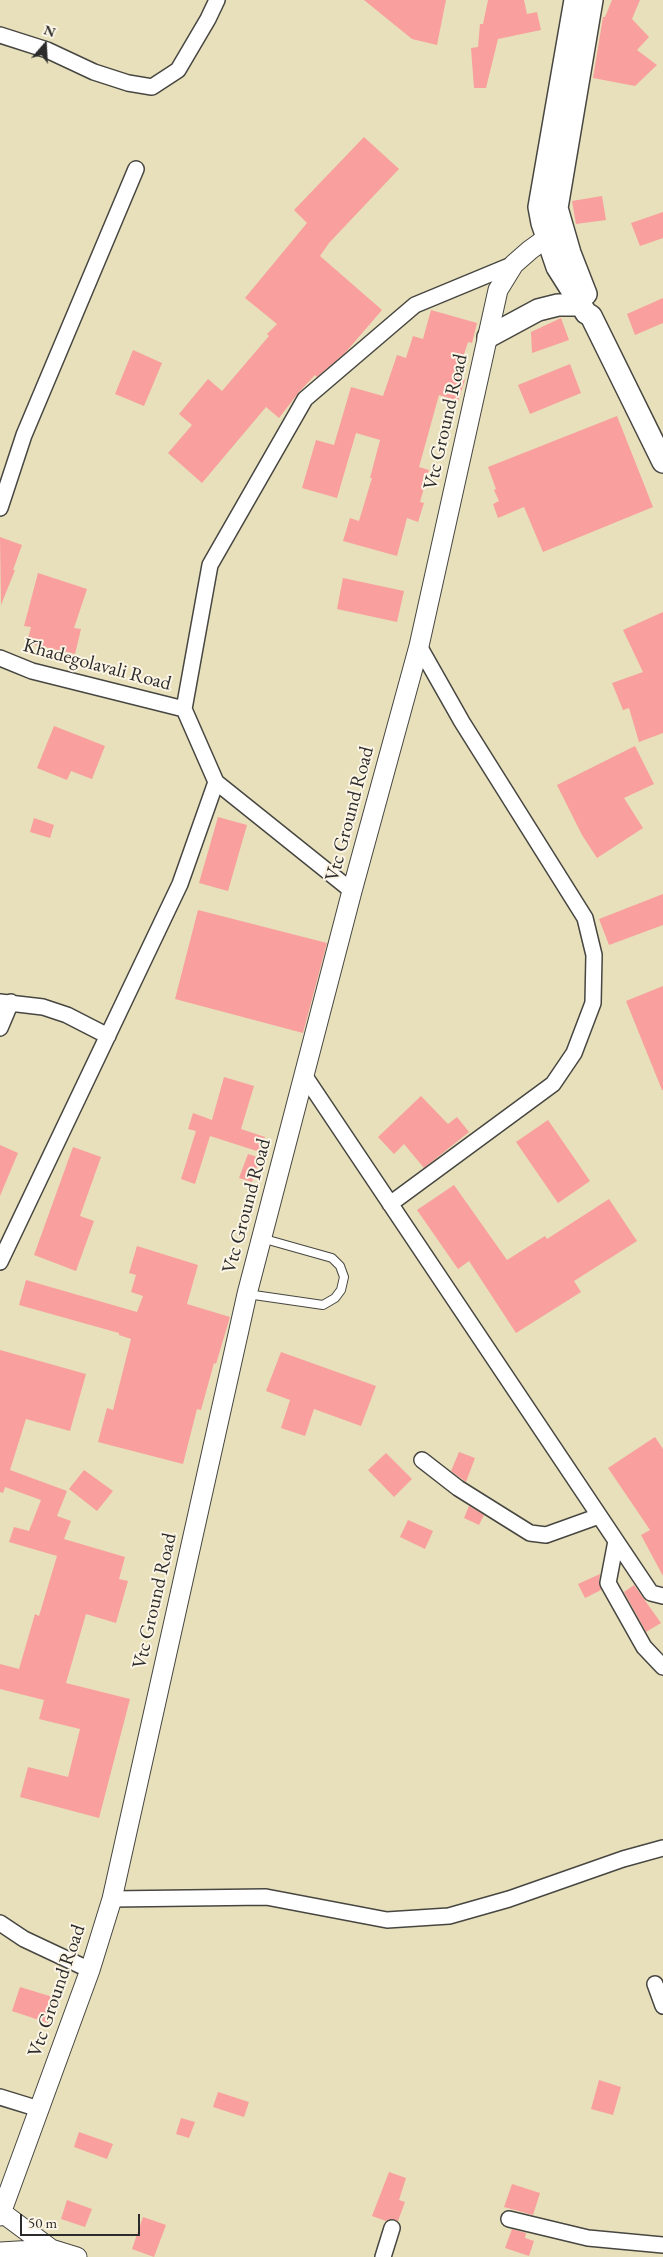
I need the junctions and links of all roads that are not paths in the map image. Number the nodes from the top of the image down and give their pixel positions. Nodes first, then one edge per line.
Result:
1 (217, 0) edge
2 (585, 1) edge
3 (0, 34) edge
4 (136, 169) dead end
5 (554, 232) junction
6 (514, 264) junction
7 (586, 310) junction
8 (488, 337) junction
9 (663, 462) edge
10 (0, 508) edge
11 (419, 646) junction
12 (0, 658) edge
13 (184, 709) junction
14 (216, 782) junction
15 (352, 891) junction
16 (6, 1002) edge
17 (0, 1028) edge
18 (108, 1036) junction
19 (304, 1075) junction
20 (390, 1204) junction
21 (262, 1238) junction
22 (0, 1262) edge
23 (247, 1294) junction
24 (422, 1460) dead end
25 (599, 1516) junction
26 (616, 1541) junction
27 (663, 1596) edge
28 (663, 1667) edge
29 (663, 1848) edge
30 (112, 1899) junction
31 (0, 1923) edge
32 (90, 1970) junction
33 (655, 1984) dead end
34 (663, 2006) edge
35 (0, 2097) edge
36 (39, 2109) junction
37 (1, 2214) edge
38 (509, 2219) dead end
39 (392, 2228) dead end
40 (663, 2245) edge
41 (51, 2249) junction
42 (0, 2252) edge
43 (77, 2257) edge
44 (384, 2257) edge

1 - 3 street
2 - 5 main road
4 - 10 street
5 - 6 street, Vtc Ground Road
5 - 7 main road
6 - 8 street, Vtc Ground Road
6 - 13 street
7 - 8 main road
7 - 9 main road
8 - 11 street, Vtc Ground Road
11 - 15 street, Vtc Ground Road
11 - 20 street
12 - 13 street, Khadegolavali Road
13 - 14 street
14 - 15 street
14 - 18 street
15 - 19 street, Vtc Ground Road
16 - 17 street
16 - 18 street
18 - 22 street
19 - 20 street
19 - 21 street, Vtc Ground Road
20 - 25 street
21 - 23 street, Vtc Ground Road
21 - 23 lane
23 - 30 street, Vtc Ground Road
24 - 25 street
25 - 26 street
26 - 27 street
26 - 28 street
29 - 30 street
30 - 32 street, Vtc Ground Road
31 - 32 street
32 - 36 street, Vtc Ground Road
33 - 34 street
35 - 36 street
36 - 37 street, Vtc Ground Road
37 - 41 street
38 - 40 street
39 - 44 street
41 - 42 street
41 - 43 street

